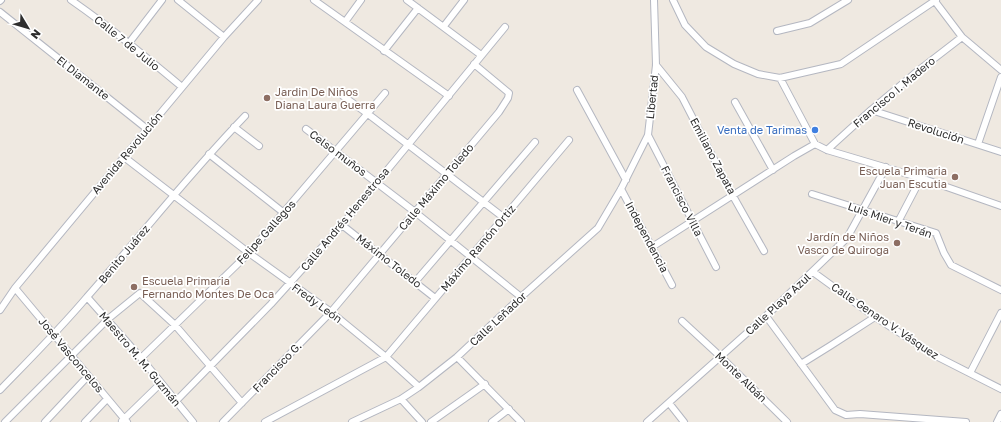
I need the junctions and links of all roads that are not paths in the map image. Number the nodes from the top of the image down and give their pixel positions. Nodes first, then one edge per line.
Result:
1 (71, 0) edge
2 (162, 0) edge
3 (178, 0) edge
4 (258, 0) edge
5 (314, 0) edge
6 (361, 0) edge
7 (407, 0) edge
8 (464, 0) edge
9 (654, 0) edge
10 (673, 0) edge
11 (848, 0) edge
12 (935, 0) edge
13 (418, 8) junction
14 (0, 12) edge
15 (345, 22) junction
16 (444, 26) junction
17 (505, 27) dead end
18 (777, 31) dead end
19 (224, 37) junction
20 (962, 37) junction
21 (129, 43) junction
22 (384, 51) junction
23 (481, 55) junction
24 (474, 64) junction
25 (656, 65) junction
26 (1001, 70) edge
27 (1001, 77) edge
28 (780, 78) junction
29 (182, 87) junction
30 (577, 90) dead end
31 (385, 93) dead end
32 (343, 96) dead end
33 (448, 96) junction
34 (735, 102) dead end
35 (871, 110) junction
36 (368, 114) junction
37 (245, 116) dead end
38 (234, 127) junction
39 (147, 129) junction
40 (306, 129) dead end
41 (648, 135) junction
42 (569, 140) dead end
43 (535, 142) dead end
44 (407, 144) junction
45 (815, 144) junction
46 (978, 144) junction
47 (259, 146) dead end
48 (827, 150) junction
49 (336, 152) junction
50 (1001, 152) edge
51 (209, 154) junction
52 (124, 157) junction
53 (886, 167) junction
54 (773, 170) junction
55 (447, 174) junction
56 (921, 178) junction
57 (626, 180) junction
58 (376, 182) junction
59 (621, 189) junction
60 (812, 194) dead end
61 (173, 196) junction
62 (733, 196) junction
63 (483, 201) junction
64 (1001, 206) edge
65 (863, 210) junction
66 (415, 212) junction
67 (284, 214) junction
68 (504, 217) junction
69 (692, 222) junction
70 (898, 222) junction
71 (342, 225) junction
72 (450, 240) junction
73 (652, 247) junction
74 (764, 251) dead end
75 (249, 253) junction
76 (380, 254) junction
77 (471, 257) junction
78 (716, 267) dead end
79 (813, 272) junction
80 (415, 282) junction
81 (290, 284) junction
82 (672, 285) dead end
83 (15, 288) junction
84 (1001, 290) edge
85 (87, 297) junction
86 (521, 297) junction
87 (435, 298) junction
88 (0, 310) edge
89 (331, 312) junction
90 (1001, 313) edge
91 (766, 316) junction
92 (875, 316) junction
93 (108, 319) junction
94 (682, 321) dead end
95 (175, 325) junction
96 (54, 334) junction
97 (71, 355) junction
98 (386, 357) junction
99 (457, 357) junction
100 (721, 357) junction
101 (141, 358) junction
102 (801, 364) junction
103 (211, 365) junction
104 (970, 372) junction
105 (88, 376) junction
106 (161, 383) junction
107 (485, 384) junction
108 (420, 387) junction
109 (1001, 389) edge
110 (0, 390) edge
111 (107, 399) junction
112 (400, 399) junction
113 (176, 401) junction
114 (242, 403) junction
115 (668, 403) junction
116 (509, 409) junction
117 (1001, 414) edge
118 (846, 415) junction
119 (911, 420) edge
120 (124, 421) edge
121 (5, 422) edge
122 (45, 422) edge
123 (85, 422) edge
124 (193, 422) edge
125 (223, 422) edge
126 (265, 422) edge
127 (352, 422) edge
128 (422, 422) edge
129 (431, 422) edge
130 (492, 422) edge
131 (521, 422) edge
132 (647, 422) edge
133 (684, 422) edge
134 (787, 422) edge
135 (844, 422) edge
136 (966, 422) edge
137 (997, 422) edge

1 - 21 street, Calle 7 de Julio
2 - 21 street
3 - 19 street
4 - 19 street, Avenida Revolución
5 - 15 street
6 - 15 street
7 - 13 street
8 - 16 street
9 - 25 street, Libertad
10 - 28 street
11 - 18 street
12 - 20 street
12 - 28 street
13 - 16 street
13 - 22 street
14 - 39 street, El Diamante
15 - 22 street
16 - 23 street
17 - 23 street, Calle Andrés Henestrosa
19 - 29 street, Avenida Revolución
20 - 26 street
20 - 35 street, Francisco I. Madero
21 - 29 street, Calle 7 de Julio
22 - 33 street
23 - 24 street, Calle Andrés Henestrosa
24 - 33 street, Calle Andrés Henestrosa
24 - 55 street, Calle Máximo Toledo
25 - 41 street, Libertad
25 - 62 street, Emiliano Zapata
27 - 46 street
28 - 45 street
29 - 39 street, Avenida Revolución
30 - 57 street
31 - 36 street, Felipe Gallegos
32 - 36 street
33 - 44 street, Calle Andrés Henestrosa
34 - 54 street
35 - 46 street, Revolución
35 - 48 street, Francisco I. Madero
36 - 44 street
36 - 49 street, Felipe Gallegos
37 - 38 street, Benito Juárez
38 - 47 street
38 - 51 street, Benito Juárez
39 - 52 street, Avenida Revolución
40 - 49 street, Celso muños
41 - 57 street, Libertad
41 - 69 street, Francisco Villa
42 - 68 street, Máximo Ramón Ortiz
43 - 63 street
44 - 55 street
44 - 58 street, Calle Andrés Henestrosa
45 - 48 street
45 - 54 street
46 - 50 street, Revolución
48 - 53 street
49 - 58 street, Celso muños
49 - 67 street, Felipe Gallegos
51 - 61 street, Benito Juárez
51 - 67 street
52 - 61 street, Fredy León
52 - 83 street, Avenida Revolución
53 - 56 street
53 - 65 street, Calle Playa Azul
54 - 62 street
55 - 63 street
55 - 66 street, Calle Máximo Toledo
56 - 64 street
56 - 70 street
57 - 59 street, Libertad
58 - 66 street, Celso muños
58 - 71 street, Calle Andrés Henestrosa
59 - 73 street, Independencia
59 - 86 street, Calle Leñador
60 - 65 street, Luis Mier y Terán
61 - 75 street, Fredy León
61 - 85 street, Benito Juárez
62 - 69 street
62 - 74 street, Emiliano Zapata
63 - 68 street
63 - 72 street
65 - 70 street, Luis Mier y Terán
65 - 79 street, Calle Playa Azul
66 - 72 street, Celso muños
66 - 76 street, Calle Máximo Toledo
67 - 75 street, Felipe Gallegos
68 - 77 street, Máximo Ramón Ortiz
69 - 73 street
69 - 78 street, Francisco Villa
70 - 84 street, Luis Mier y Terán
71 - 76 street, Máximo Toledo
71 - 81 street, Calle Andrés Henestrosa
72 - 77 street, Celso muños
72 - 80 street
73 - 82 street, Independencia
75 - 81 street, Fredy León
75 - 95 street, Felipe Gallegos
76 - 80 street, Máximo Toledo
76 - 89 street, Calle Máximo Toledo
77 - 86 street, Celso muños
77 - 87 street, Máximo Ramón Ortiz
79 - 91 street, Calle Playa Azul
79 - 92 street, Calle Genaro V. Vásquez
80 - 87 street, Máximo Toledo
81 - 89 street, Fredy León
81 - 103 street, Calle Andrés Henestrosa
83 - 88 street, Avenida Revolución
83 - 96 street, José Vasconcelos
85 - 93 street, Maestro M. M. Guzmán
85 - 96 street, Benito Juárez
86 - 99 street, Calle Leñador
87 - 98 street, Máximo Ramón Ortiz
89 - 98 street, Fredy León
89 - 114 street, Francisco G.
90 - 104 street
91 - 100 street, Calle Playa Azul
91 - 102 street
92 - 102 street
92 - 104 street, Calle Genaro V. Vásquez
93 - 95 street
93 - 97 street
93 - 101 street, Maestro M. M. Guzmán
94 - 100 street, Monte Albán
95 - 101 street, Felipe Gallegos
95 - 103 street
96 - 97 street, José Vasconcelos
96 - 110 street, Benito Juárez
97 - 105 street, José Vasconcelos
97 - 121 street
98 - 108 street, Fredy León
98 - 126 street
99 - 107 street
99 - 108 street, Calle Leñador
100 - 115 street, Calle Playa Azul
100 - 134 street, Monte Albán
101 - 106 street, Maestro M. M. Guzmán
102 - 118 street
103 - 113 street, Calle Andrés Henestrosa
103 - 114 street
104 - 109 street, Calle Genaro V. Vásquez
105 - 111 street, José Vasconcelos
105 - 122 street
106 - 113 street, Maestro M. M. Guzmán
106 - 120 street
107 - 116 street
107 - 129 street
108 - 112 street, Calle Leñador
111 - 120 street, José Vasconcelos
111 - 123 street
112 - 127 street, Calle Leñador
112 - 128 street
113 - 124 street, Maestro M. M. Guzmán
114 - 125 street, Francisco G.
115 - 132 street, Calle Playa Azul
115 - 133 street
116 - 130 street
116 - 131 street
117 - 137 street
118 - 119 street
118 - 135 street
119 - 136 street

